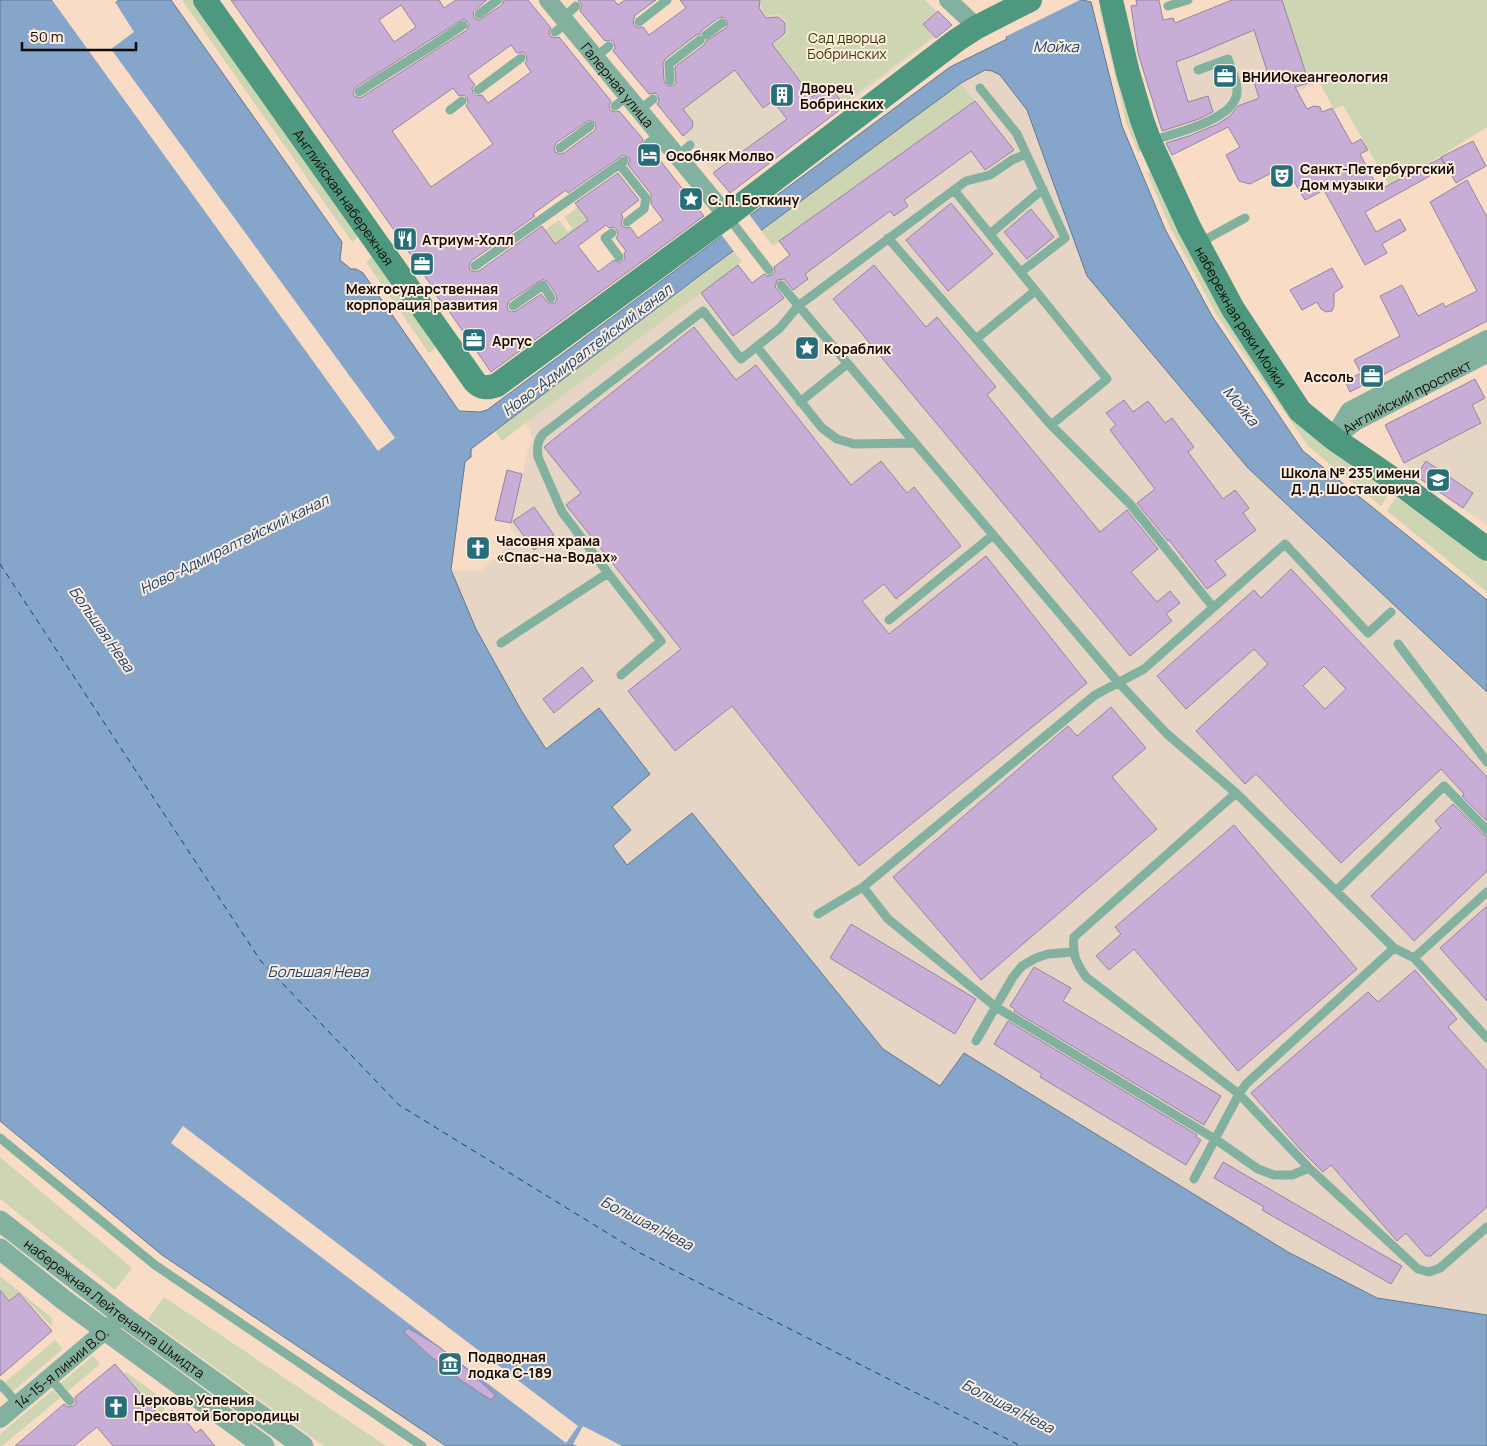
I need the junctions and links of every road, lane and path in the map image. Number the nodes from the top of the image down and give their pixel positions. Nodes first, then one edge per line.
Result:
1 (205, 0) edge
2 (498, 0) edge
3 (548, 0) edge
4 (667, 0) edge
5 (948, 0) edge
6 (1030, 0) edge
7 (1111, 0) edge
8 (1188, 0) edge
9 (1168, 6) dead end
10 (479, 14) dead end
11 (639, 22) dead end
12 (986, 22) junction
13 (722, 23) dead end
14 (463, 25) dead end
15 (521, 58) dead end
16 (1198, 70) dead end
17 (670, 81) dead end
18 (980, 88) dead end
19 (478, 90) dead end
20 (359, 92) dead end
21 (462, 101) dead end
22 (450, 110) dead end
23 (590, 126) dead end
24 (1150, 142) junction
25 (560, 148) dead end
26 (1026, 154) junction
27 (954, 190) junction
28 (1043, 190) junction
29 (1245, 218) dead end
30 (731, 220) junction
31 (627, 222) dead end
32 (612, 233) dead end
33 (990, 234) junction
34 (888, 238) junction
35 (1198, 243) junction
36 (619, 256) dead end
37 (475, 266) dead end
38 (769, 270) dead end
39 (1021, 272) junction
40 (781, 285) dead end
41 (1035, 291) junction
42 (552, 298) dead end
43 (513, 306) dead end
44 (798, 306) junction
45 (976, 339) junction
46 (757, 347) junction
47 (1482, 349) edge
48 (848, 364) junction
49 (800, 402) junction
50 (1050, 425) junction
51 (1333, 438) junction
52 (915, 443) junction
53 (993, 535) junction
54 (1487, 549) edge
55 (608, 574) junction
56 (1213, 607) junction
57 (1391, 612) dead end
58 (889, 620) dead end
59 (501, 643) dead end
60 (1398, 644) dead end
61 (621, 675) dead end
62 (1118, 682) junction
63 (1487, 762) edge
64 (1236, 793) junction
65 (1487, 830) edge
66 (863, 887) junction
67 (1336, 891) junction
68 (1487, 892) edge
69 (818, 914) dead end
70 (1394, 948) junction
71 (1073, 952) junction
72 (1414, 958) junction
73 (996, 1007) junction
74 (1487, 1038) edge
75 (976, 1041) dead end
76 (1239, 1094) junction
77 (0, 1138) edge
78 (1215, 1139) junction
79 (1309, 1168) junction
80 (1194, 1179) dead end
81 (0, 1221) edge
82 (1487, 1227) edge
83 (0, 1249) edge
84 (123, 1316) junction
85 (105, 1331) junction
86 (50, 1378) junction
87 (0, 1384) edge
88 (70, 1402) dead end
89 (18, 1404) junction
90 (0, 1419) edge
91 (264, 1446) edge
92 (303, 1446) edge
93 (422, 1446) edge

1 - 30 main road, Английская набережная
2 - 10 lane
3 - 30 street, Галерная улица
4 - 11 lane
5 - 12 street
6 - 12 main road
7 - 24 main road, набережная реки Мойки
8 - 9 lane
12 - 30 main road
13 - 17 lane
14 - 20 lane
15 - 19 lane
16 - 24 lane
18 - 26 lane
21 - 22 lane
23 - 25 lane
24 - 35 main road, набережная реки Мойки
26 - 27 lane
26 - 28 lane
27 - 33 lane
27 - 34 lane
28 - 33 lane
28 - 39 lane
29 - 35 lane
30 - 38 lane
31 - 37 lane
32 - 36 lane
33 - 39 lane
34 - 44 lane
34 - 45 lane
35 - 51 main road, набережная реки Мойки
39 - 41 lane
40 - 44 lane
41 - 45 lane
41 - 50 lane
42 - 43 lane
44 - 46 lane
44 - 48 lane
45 - 50 lane
46 - 49 lane
46 - 55 lane
47 - 51 street, Английский проспект
48 - 49 lane
48 - 52 lane
49 - 52 lane
50 - 56 lane
51 - 54 main road, набережная реки Мойки
52 - 53 lane
53 - 58 lane
53 - 62 lane
55 - 59 lane
55 - 61 lane
56 - 57 lane
56 - 62 lane
60 - 63 lane
62 - 64 lane
62 - 66 lane
64 - 67 lane
64 - 71 lane
65 - 67 lane
66 - 69 lane
66 - 73 lane
67 - 70 lane
68 - 72 lane
70 - 72 lane
70 - 76 lane
71 - 73 lane
71 - 76 lane
72 - 74 lane
73 - 75 lane
73 - 78 lane
76 - 78 lane
76 - 79 lane
77 - 93 lane
78 - 79 lane
78 - 80 lane
79 - 82 lane
81 - 84 street, набережная Лейтенанта Шмидта
83 - 85 street, набережная Лейтенанта Шмидта
84 - 85 street, 14-15-я линии В.О.
84 - 92 street, набережная Лейтенанта Шмидта
85 - 86 street, 14-15-я линии В.О.
85 - 91 street, набережная Лейтенанта Шмидта
86 - 88 lane
86 - 89 street, 14-15-я линии В.О.
87 - 89 lane
89 - 90 street, 14-15-я линии В.О.

